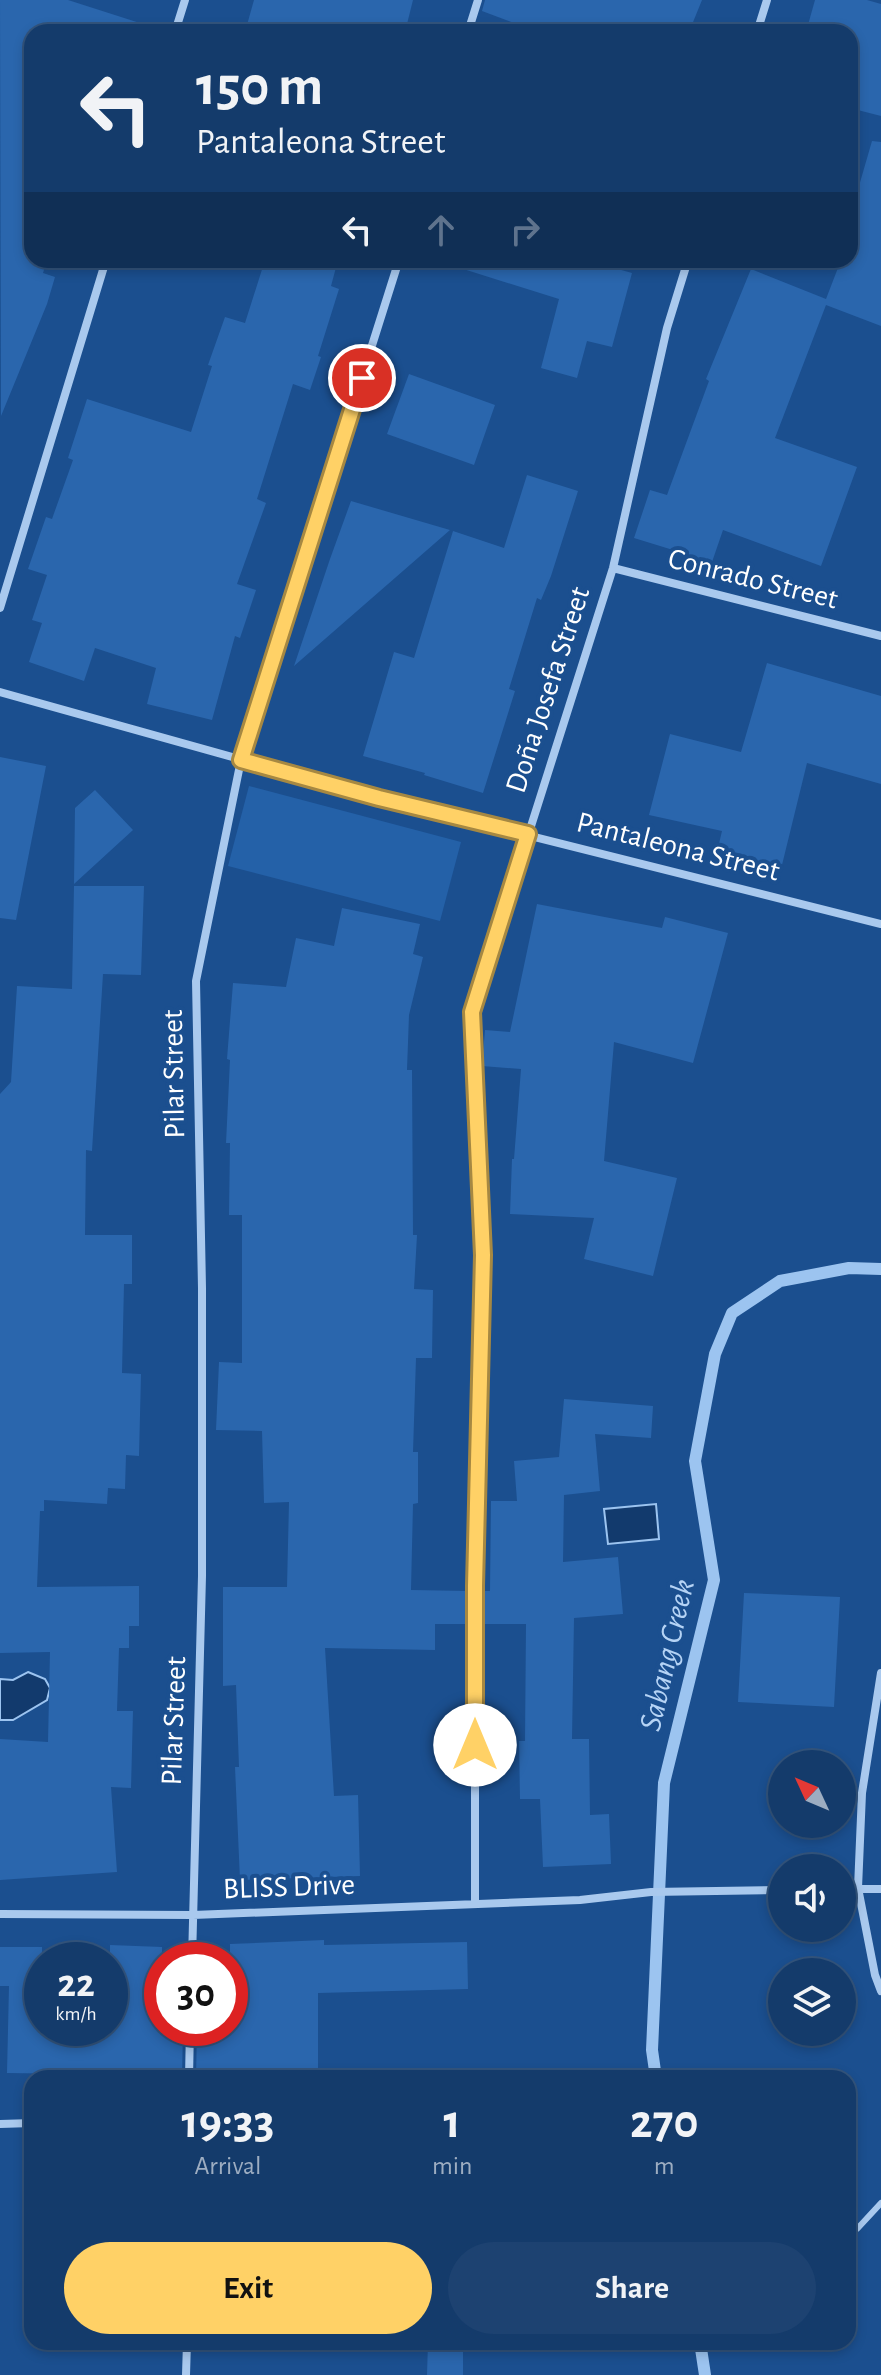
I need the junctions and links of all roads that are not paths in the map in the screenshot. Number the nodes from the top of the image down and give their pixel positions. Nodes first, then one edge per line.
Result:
1 (185, 0) edge
2 (478, 0) edge
3 (767, 0) edge
4 (178, 24) edge
5 (470, 24) edge
6 (760, 24) edge
7 (104, 268) edge
8 (396, 268) edge
9 (686, 268) edge
10 (613, 568) junction
11 (0, 608) edge
12 (881, 636) edge
13 (0, 692) edge
14 (241, 760) junction
15 (528, 834) junction
16 (881, 924) edge
17 (881, 1673) edge
18 (858, 1888) junction
19 (881, 1889) edge
20 (768, 1890) edge
21 (475, 1904) junction
22 (0, 1914) edge
23 (193, 1915) junction
24 (192, 1942) edge
25 (881, 1991) edge
26 (190, 2046) edge
27 (189, 2070) edge
28 (24, 2123) edge
29 (0, 2124) edge
30 (881, 2203) edge
31 (857, 2229) dead end
32 (187, 2350) edge
33 (186, 2375) edge

1 - 4 street
2 - 5 street
3 - 6 street
7 - 11 street
8 - 14 street, Pilar Street
9 - 10 street, Doña Josefa Street
10 - 12 street, Conrado Street
10 - 15 street, Doña Josefa Street
13 - 14 street, Pantaleona Street
14 - 15 street, Pantaleona Street
14 - 23 street, Pilar Street
15 - 16 street, Pantaleona Street
15 - 21 street, Doña Josefa Street
17 - 18 street
18 - 19 street
18 - 25 street
20 - 21 street, BLISS Drive
21 - 23 street, BLISS Drive
22 - 23 street, BLISS Drive
23 - 24 street, Pilar Street
26 - 27 street
28 - 29 street
30 - 31 lane
32 - 33 street

